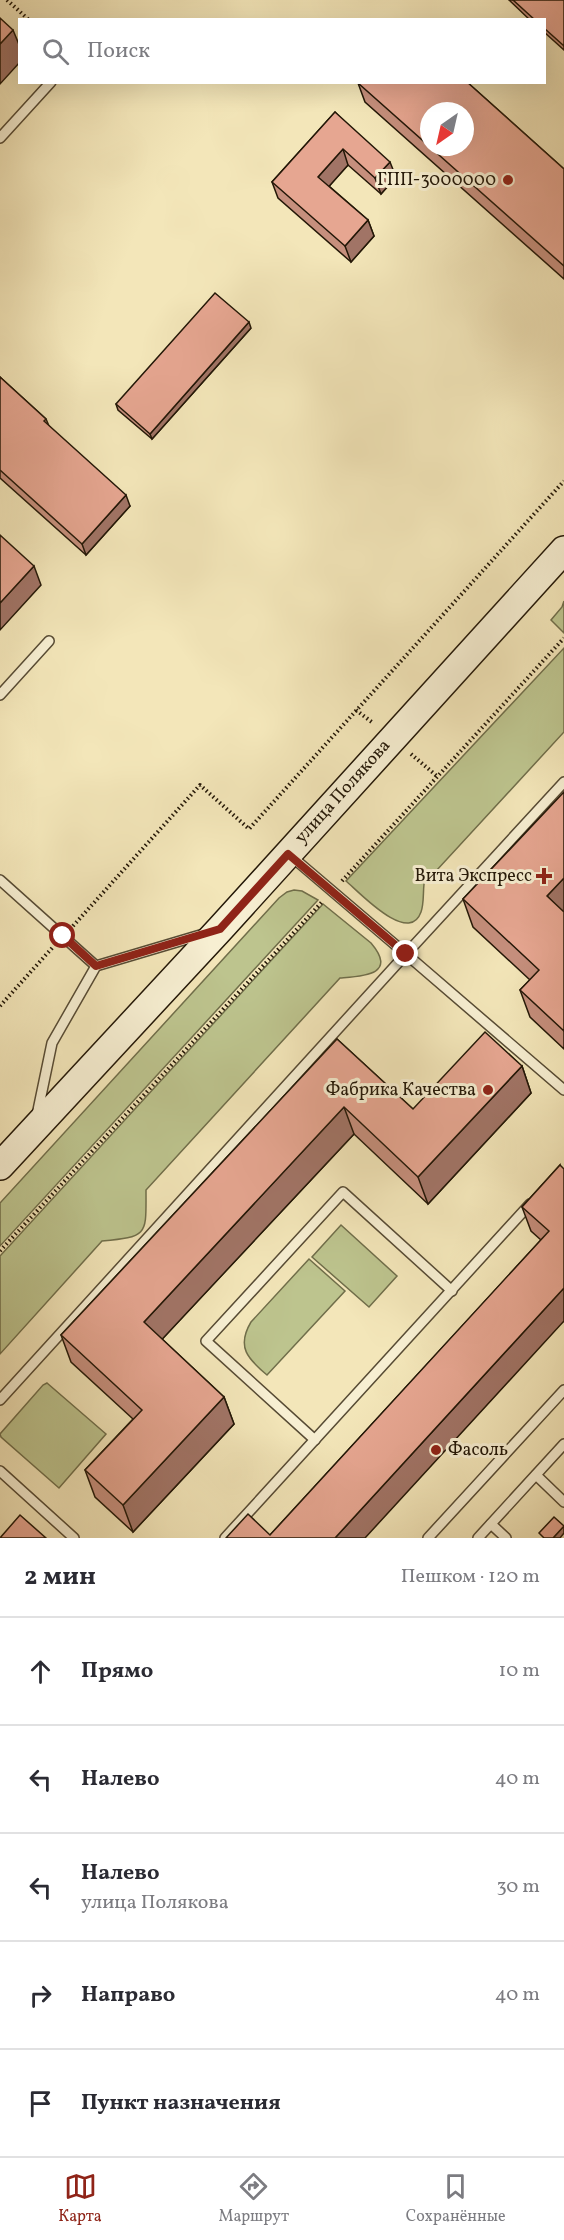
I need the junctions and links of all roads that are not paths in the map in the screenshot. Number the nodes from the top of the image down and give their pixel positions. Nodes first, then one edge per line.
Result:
1 (49, 84) edge
2 (0, 138) edge
3 (564, 550) edge
4 (49, 641) dead end
5 (0, 694) edge
6 (564, 782) edge
7 (288, 854) junction
8 (0, 880) edge
9 (220, 929) junction
10 (406, 954) junction
11 (96, 966) junction
12 (564, 1090) edge
13 (34, 1129) junction
14 (0, 1166) edge
15 (534, 1200) edge
16 (452, 1292) junction
17 (564, 1390) edge
18 (0, 1400) edge
19 (315, 1440) junction
20 (564, 1444) edge
21 (0, 1471) edge
22 (536, 1475) junction
23 (564, 1502) edge
24 (491, 1524) junction
25 (74, 1538) edge
26 (225, 1538) edge
27 (428, 1538) edge
28 (478, 1538) edge
29 (506, 1538) edge

1 - 2 lane
3 - 7 main road, улица Полякова
4 - 5 lane
6 - 10 lane
7 - 9 main road, улица Полякова
7 - 10 lane
8 - 11 lane
9 - 11 lane
9 - 13 main road, улица Полякова
10 - 12 lane
10 - 18 lane
11 - 13 lane
13 - 14 main road, улица Полякова
15 - 16 lane
16 - 19 lane
16 - 19 lane
17 - 27 lane
19 - 26 lane
20 - 22 lane
21 - 25 lane
22 - 23 lane
22 - 24 lane
24 - 28 lane
24 - 29 lane

